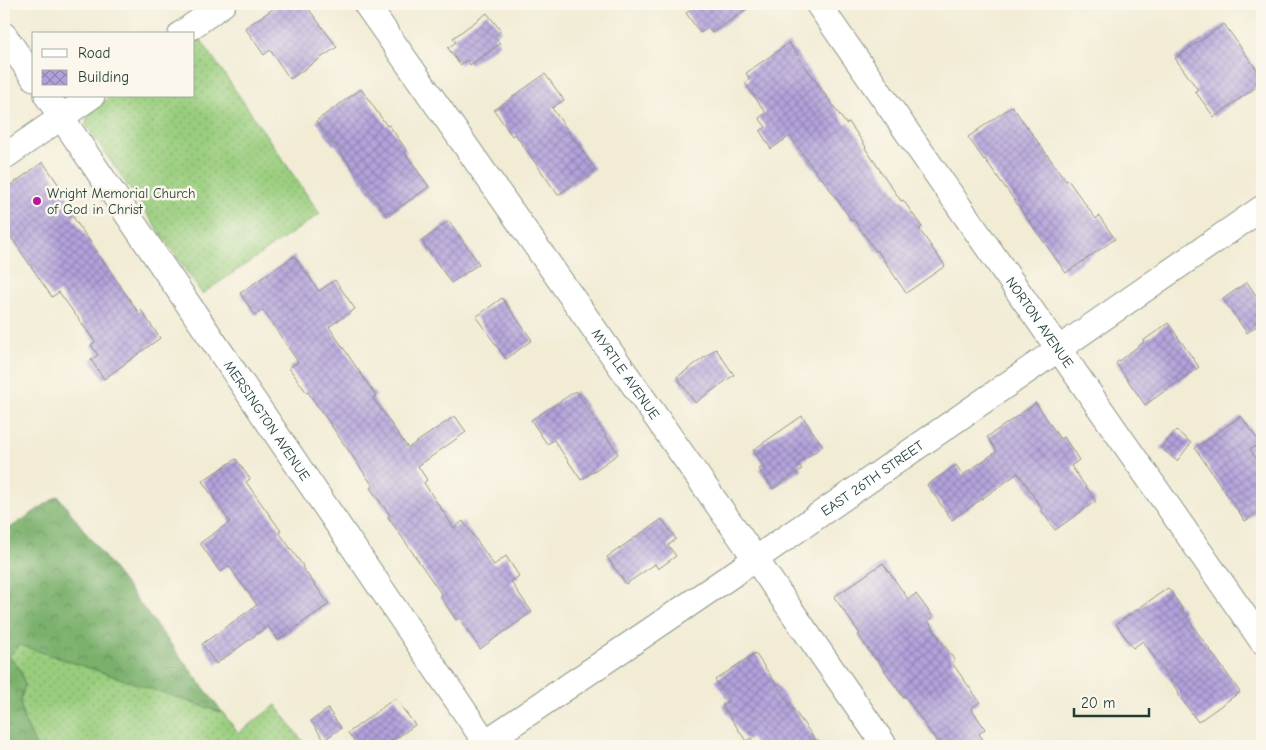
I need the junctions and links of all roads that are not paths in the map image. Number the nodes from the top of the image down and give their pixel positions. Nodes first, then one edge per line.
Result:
1 (224, 4) edge
2 (366, 4) edge
3 (818, 4) edge
4 (184, 32) edge
5 (4, 35) edge
6 (32, 75) edge
7 (48, 98) edge
8 (89, 98) edge
9 (61, 117) junction
10 (4, 157) edge
11 (1262, 208) edge
12 (1060, 349) junction
13 (756, 559) junction
14 (1262, 640) edge
15 (485, 745) edge
16 (885, 746) edge

1 - 4 street
2 - 13 street, MYRTLE AVENUE
3 - 12 street, NORTON AVENUE
5 - 6 street
7 - 9 street, MERSINGTON AVENUE
8 - 9 street
9 - 10 street
9 - 15 street, MERSINGTON AVENUE
11 - 12 street, EAST 26TH STREET
12 - 13 street, EAST 26TH STREET
12 - 14 street, NORTON AVENUE
13 - 15 street, EAST 26TH STREET
13 - 16 street, MYRTLE AVENUE

